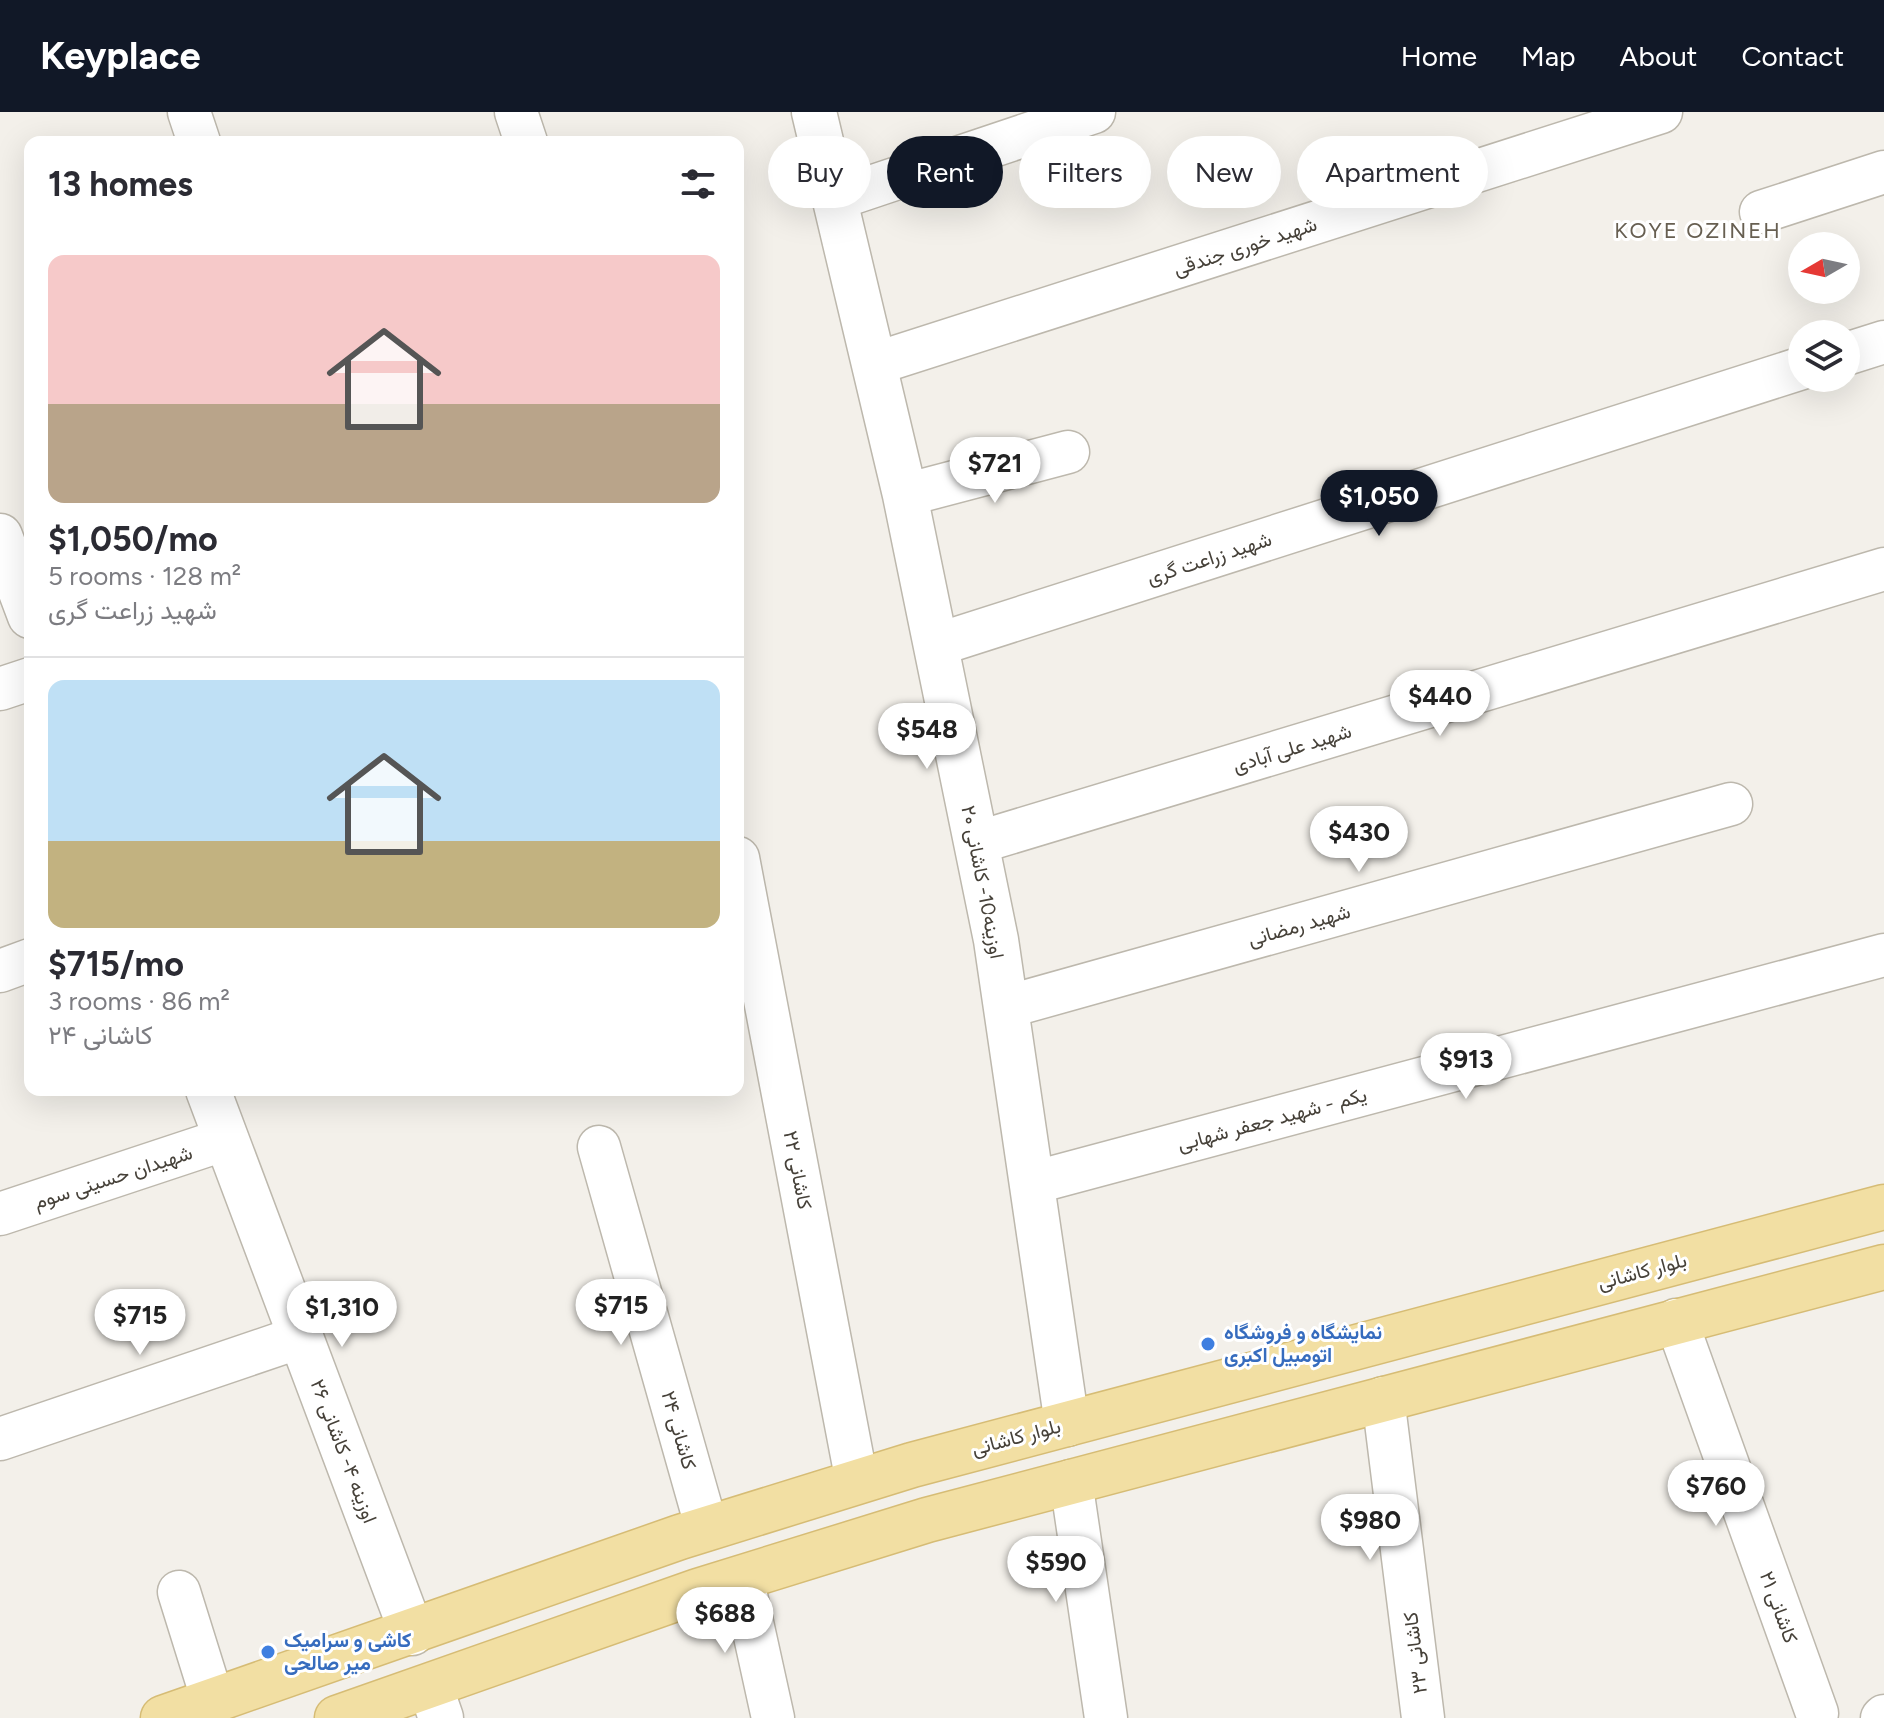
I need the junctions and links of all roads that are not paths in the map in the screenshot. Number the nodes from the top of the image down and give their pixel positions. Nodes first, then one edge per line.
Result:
1 (189, 112) edge
2 (516, 112) edge
3 (814, 112) edge
4 (1094, 112) edge
5 (1661, 112) edge
6 (197, 136) edge
7 (524, 136) edge
8 (820, 136) edge
9 (1884, 172) edge
10 (871, 187) edge
11 (837, 208) edge
12 (1761, 212) dead end
13 (1884, 342) edge
14 (1860, 350) edge
15 (874, 364) junction
16 (1788, 372) edge
17 (1068, 452) dead end
18 (905, 495) junction
19 (0, 536) edge
20 (1884, 569) edge
21 (24, 600) edge
22 (936, 645) junction
23 (24, 681) edge
24 (0, 689) edge
25 (1731, 804) dead end
26 (976, 843) junction
27 (744, 889) edge
28 (1884, 955) edge
29 (24, 962) edge
30 (0, 971) edge
31 (1006, 1007) junction
32 (210, 1096) edge
33 (226, 1139) junction
34 (599, 1147) dead end
35 (1032, 1183) junction
36 (1884, 1207) edge
37 (0, 1214) edge
38 (1884, 1267) edge
39 (1676, 1320) junction
40 (300, 1337) junction
41 (1383, 1398) junction
42 (1067, 1424) junction
43 (0, 1439) edge
44 (1071, 1481) junction
45 (857, 1482) junction
46 (707, 1529) junction
47 (742, 1577) junction
48 (179, 1592) dead end
49 (412, 1633) junction
50 (213, 1701) junction
51 (436, 1702) edge
52 (1817, 1713) dead end
53 (163, 1718) edge
54 (337, 1718) edge
55 (773, 1718) edge
56 (1106, 1718) edge
57 (1423, 1718) edge

1 - 6 street
2 - 7 street
3 - 8 street, اوزینه10- کاشانی ۲۰
4 - 10 street
5 - 15 street, شهید خوری جندقی
9 - 12 street
11 - 15 street, اوزینه10- کاشانی ۲۰
13 - 14 street
15 - 18 street, اوزینه10- کاشانی ۲۰
16 - 22 street, شهید زراعت گری
17 - 18 street
18 - 22 street, اوزینه10- کاشانی ۲۰
19 - 21 street
20 - 26 street, شهید علی آبادی
22 - 26 street, اوزینه10- کاشانی ۲۰
23 - 24 street
25 - 31 street, شهید رمضانی
26 - 31 street, اوزینه10- کاشانی ۲۰
27 - 45 street, کاشانی ۲۲
28 - 35 street, یکم - شهید جعفر شهابی
29 - 30 street
31 - 35 street, اوزینه10- کاشانی ۲۰
32 - 33 street, اوزینه ۴- کاشانی ۲۶
33 - 37 street, شهیدان حسینی سوم
33 - 40 street, اوزینه ۴- کاشانی ۲۶
34 - 46 street, ۲۴ کاشانی
35 - 42 street, اوزینه10- کاشانی ۲۰
36 - 42 main road, بلوار کاشانی
38 - 39 main road
39 - 41 main road
39 - 52 street, کاشانی ۲۱
40 - 43 street
40 - 49 street, اوزینه ۴- کاشانی ۲۶
41 - 44 main road
41 - 57 street, کاشانی ۲۳
42 - 45 main road, بلوار کاشانی
44 - 47 main road
44 - 56 street
45 - 46 main road, بلوار کاشانی
46 - 49 main road, بلوار کاشانی
47 - 51 main road
47 - 55 street
48 - 50 street
49 - 50 main road, بلوار کاشانی
50 - 53 main road, بلوار کاشانی
51 - 54 main road

